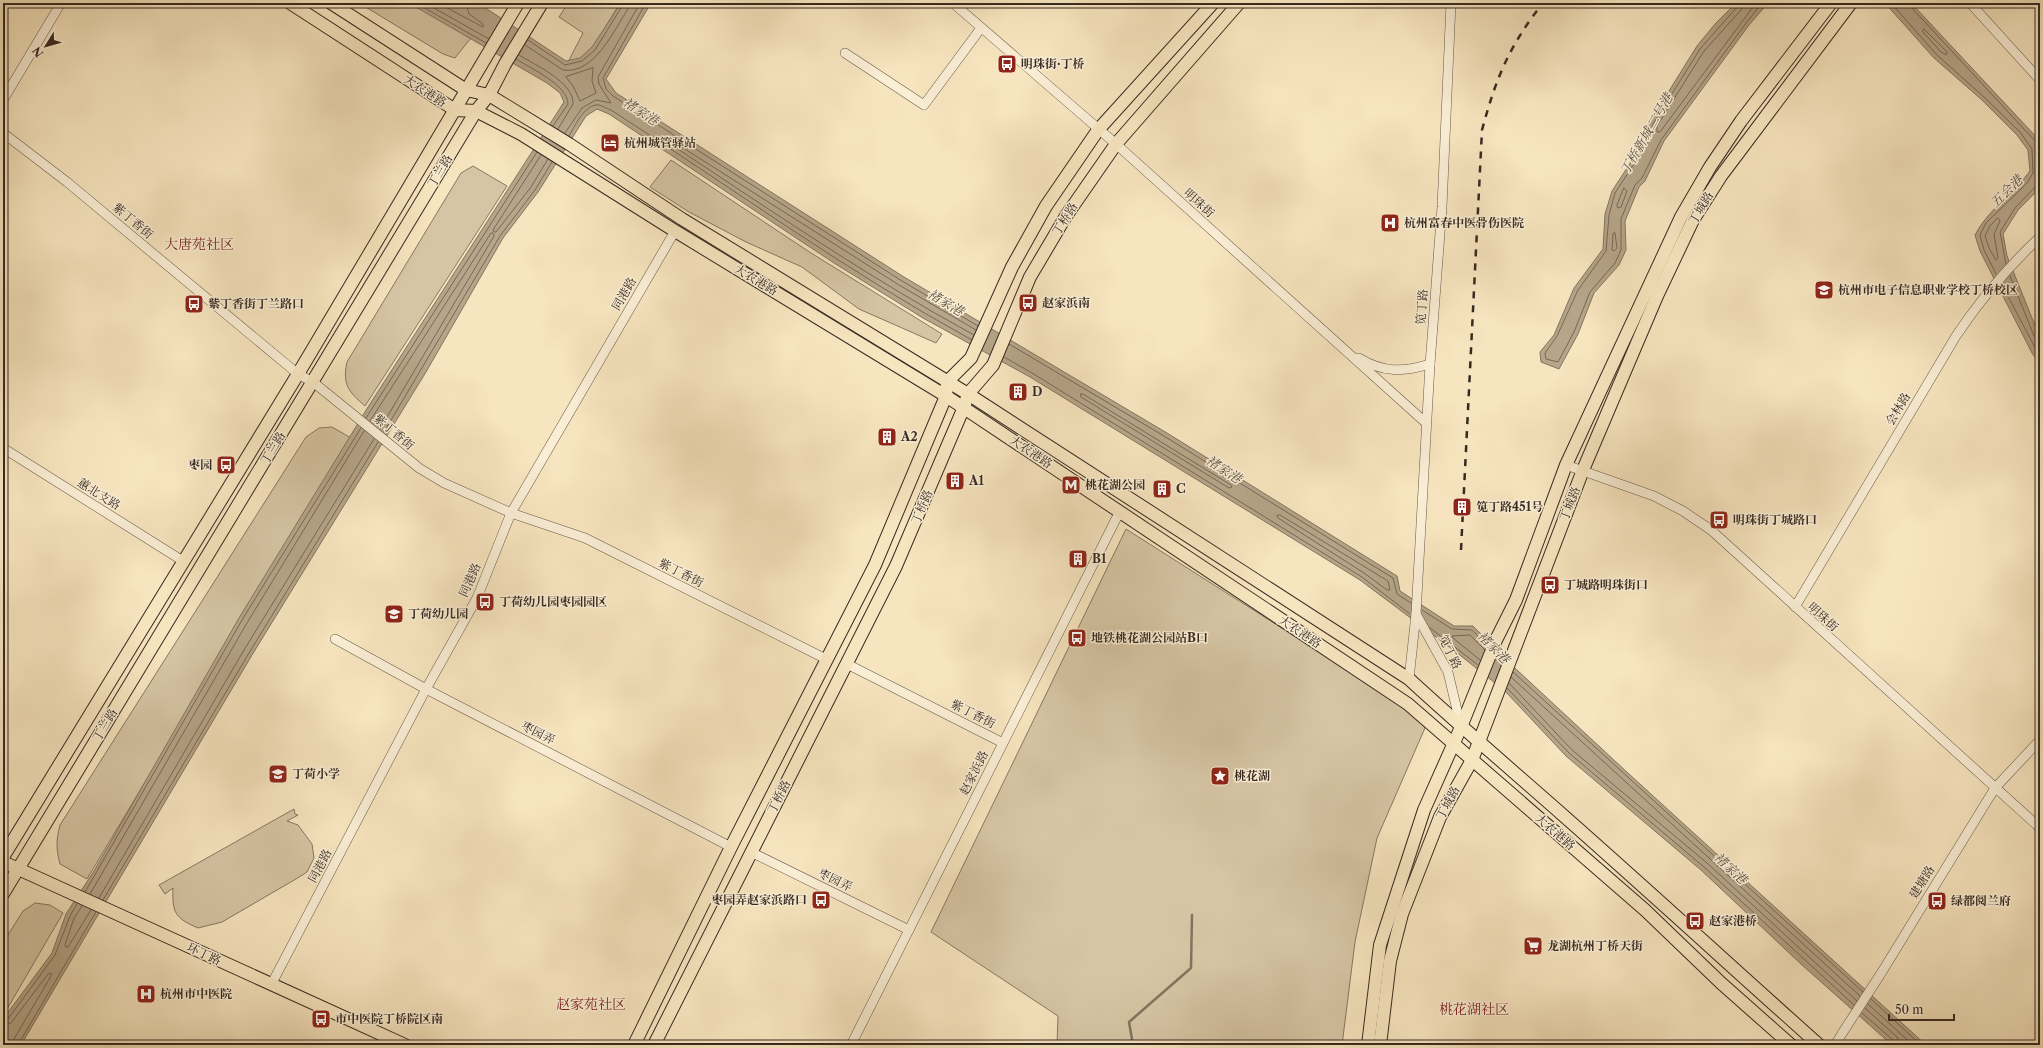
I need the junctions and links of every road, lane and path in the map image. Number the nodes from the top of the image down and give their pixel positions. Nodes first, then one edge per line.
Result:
1 (60, 3) edge
2 (290, 3) edge
3 (331, 3) edge
4 (518, 3) edge
5 (542, 3) edge
6 (953, 3) edge
7 (1213, 3) edge
8 (1238, 3) edge
9 (1451, 3) edge
10 (1831, 3) edge
11 (1851, 3) edge
12 (1970, 3) edge
13 (981, 28) junction
14 (845, 53) dead end
15 (2040, 80) edge
16 (466, 90) junction
17 (489, 95) junction
18 (3, 100) edge
19 (455, 110) junction
20 (476, 111) junction
21 (1098, 130) junction
22 (3, 133) edge
23 (1116, 144) junction
24 (674, 230) junction
25 (2040, 237) edge
26 (1343, 349) junction
27 (1430, 364) junction
28 (298, 374) junction
29 (313, 382) junction
30 (947, 382) junction
31 (968, 394) junction
32 (946, 396) junction
33 (964, 407) junction
34 (1426, 423) junction
35 (3, 448) edge
36 (1566, 465) junction
37 (1583, 470) junction
38 (1120, 511) junction
39 (511, 513) junction
40 (183, 561) junction
41 (1795, 607) junction
42 (1416, 614) junction
43 (335, 639) dead end
44 (826, 659) junction
45 (847, 664) junction
46 (1409, 679) junction
47 (426, 689) junction
48 (1461, 727) junction
49 (2040, 740) edge
50 (1480, 741) junction
51 (1003, 743) junction
52 (1454, 744) junction
53 (1472, 760) junction
54 (1996, 788) junction
55 (2040, 828) edge
56 (732, 846) junction
57 (751, 852) junction
58 (3, 857) edge
59 (3, 862) edge
60 (18, 869) junction
61 (3, 894) edge
62 (909, 930) junction
63 (271, 985) junction
64 (405, 1045) edge
65 (634, 1045) edge
66 (654, 1045) edge
67 (851, 1045) edge
68 (1368, 1045) edge
69 (1380, 1045) edge
70 (1791, 1045) edge
71 (1819, 1045) edge
72 (1835, 1045) edge

1 - 18 street
2 - 19 main road, 大农港路
3 - 16 main road, 大农港路
4 - 16 main road, 丁兰路
5 - 17 main road, 丁兰路
6 - 13 street, 明珠街
7 - 21 main road, 丁桥路
8 - 23 main road, 丁桥路
9 - 27 street, 笕丁路
10 - 36 main road, 丁城路
11 - 37 main road, 丁城路
12 - 15 street
13 - 14 street
13 - 21 street, 明珠街
16 - 17 main road, 大农港路
16 - 19 main road, 丁兰路
17 - 20 main road, 丁兰路
17 - 30 main road, 大农港路
19 - 20 main road, 大农港路
19 - 28 main road, 丁兰路
20 - 24 main road, 大农港路
20 - 29 main road, 丁兰路
21 - 23 street, 明珠街
21 - 30 main road, 丁桥路
22 - 28 street, 紫丁香街
23 - 26 street, 明珠街
23 - 31 main road, 丁桥路
24 - 32 main road, 大农港路
24 - 39 street, 同港路
25 - 41 street, 会林路
26 - 27 street
26 - 34 street, 明珠街
27 - 34 street, 笕丁路
28 - 29 street, 紫丁香街
28 - 40 main road, 丁兰路
29 - 39 street, 紫丁香街
29 - 60 main road, 丁兰路
30 - 31 main road, 大农港路
30 - 32 main road, 丁桥路
31 - 33 main road, 丁桥路
31 - 46 main road, 大农港路
32 - 33 main road, 大农港路
32 - 44 main road, 丁桥路
33 - 38 main road, 大农港路
33 - 45 main road, 丁桥路
34 - 42 street, 笕丁路
35 - 40 street, 蕙北支路
36 - 37 street, 明珠街
36 - 48 main road, 丁城路
37 - 41 street, 明珠街
37 - 50 main road, 丁城路
38 - 51 street, 赵家浜路
38 - 52 main road, 大农港路
39 - 44 street, 紫丁香街
39 - 47 street, 同港路
40 - 58 main road, 丁兰路
41 - 54 street, 明珠街
42 - 46 street, 笕丁路
42 - 48 street, 笕丁路
43 - 47 street, 枣园弄
44 - 56 main road, 丁桥路
45 - 51 street, 紫丁香街
45 - 57 main road, 丁桥路
46 - 48 main road, 大农港路
47 - 56 street, 枣园弄
47 - 63 street, 同港路
48 - 50 main road, 大农港路
48 - 52 main road, 丁城路
49 - 54 street, 建塘路
50 - 53 main road, 丁城路
50 - 71 main road, 大农港路
51 - 62 street, 赵家浜路
52 - 53 main road, 大农港路
52 - 68 main road, 丁城路
53 - 69 main road, 丁城路
53 - 70 main road, 大农港路
54 - 55 street, 明珠街
54 - 72 street, 建塘路, bridge
56 - 65 main road, 丁桥路
57 - 62 street, 枣园弄
57 - 66 main road, 丁桥路
59 - 60 main road, 环丁路
60 - 61 main road, 丁兰路
60 - 63 main road, 环丁路
62 - 67 street, 赵家浜路
63 - 64 main road, 环丁路

